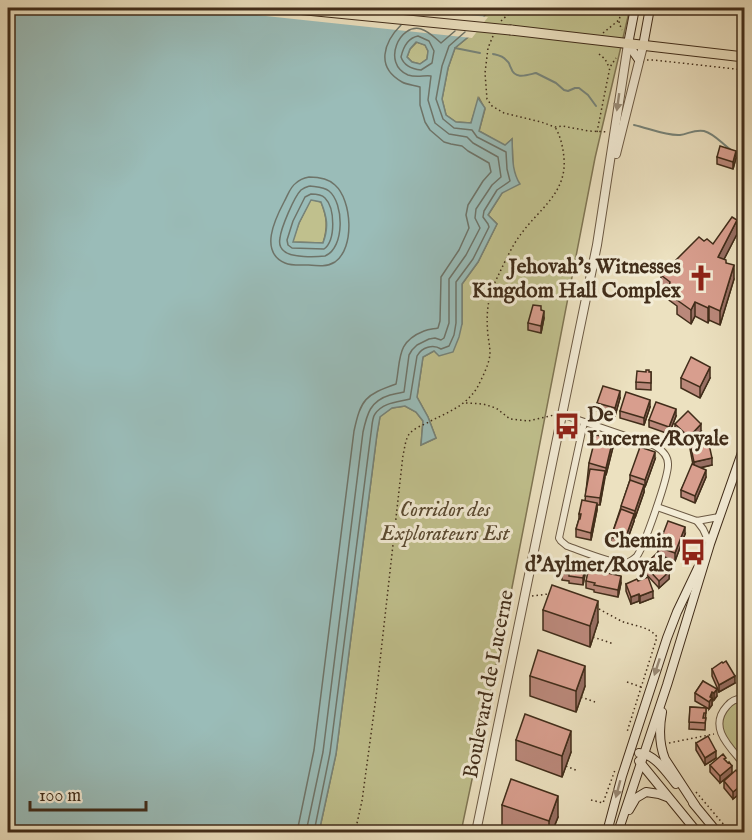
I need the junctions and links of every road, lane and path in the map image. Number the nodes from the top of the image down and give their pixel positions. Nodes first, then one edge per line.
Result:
1 (286, 8) edge
2 (514, 8) edge
3 (621, 8) edge
4 (635, 8) edge
5 (650, 8) edge
6 (619, 20) junction
7 (498, 24) dead end
8 (626, 30) junction
9 (495, 32) dead end
10 (595, 40) junction
11 (628, 44) junction
12 (643, 46) junction
13 (599, 54) dead end
14 (744, 57) edge
15 (616, 58) dead end
16 (643, 60) junction
17 (610, 67) junction
18 (744, 70) edge
19 (555, 128) junction
20 (597, 132) junction
21 (615, 132) junction
22 (606, 190) junction
23 (465, 403) junction
24 (561, 414) junction
25 (584, 422) junction
26 (744, 447) edge
27 (657, 507) junction
28 (719, 517) junction
29 (697, 521) junction
30 (710, 544) junction
31 (524, 595) junction
32 (554, 595) edge
33 (600, 609) edge
34 (593, 637) edge
35 (614, 644) dead end
36 (627, 682) dead end
37 (667, 685) junction
38 (642, 687) junction
39 (581, 697) dead end
40 (744, 699) edge
41 (595, 702) dead end
42 (721, 733) junction
43 (628, 735) dead end
44 (744, 743) edge
45 (665, 744) dead end
46 (630, 753) junction
47 (644, 753) junction
48 (740, 758) junction
49 (640, 763) junction
50 (744, 764) edge
51 (566, 766) dead end
52 (578, 771) dead end
53 (670, 799) junction
54 (591, 800) dead end
55 (603, 803) dead end
56 (695, 805) junction
57 (554, 828) dead end
58 (562, 830) dead end
59 (355, 832) edge
60 (476, 832) edge
61 (607, 832) edge
62 (619, 832) edge
63 (697, 832) edge
64 (717, 832) edge

1 - 10 main road, bridge
2 - 7 path
3 - 6 path
4 - 8 main road, Boulevard de Lucerne
5 - 12 main road, Boulevard de Lucerne
6 - 8 path
6 - 10 path
8 - 11 main road, Boulevard de Lucerne
8 - 12 main road
9 - 19 path
10 - 11 main road
11 - 12 main road
11 - 16 main road
11 -> 21 street, Boulevard de Lucerne
12 - 14 main road
12 - 16 street, Boulevard de Lucerne
13 - 17 path
15 - 17 path
16 - 18 path
16 - 22 street, Boulevard de Lucerne
17 - 20 path
19 - 20 path
19 - 23 path
20 - 21 path
21 - 22 street, Boulevard de Lucerne
22 - 24 street, Boulevard de Lucerne
23 - 24 path
23 - 59 path
24 - 25 street
24 - 31 street, Boulevard de Lucerne
25 - 27 street
25 - 27 street
26 - 28 main road
27 - 29 street
28 - 29 street
28 - 30 main road
29 - 30 street
30 - 37 main road
30 -> 46 main road
31 - 32 path
31 - 60 street, Boulevard de Lucerne
33 - 38 path
34 - 35 path
36 - 38 path
37 - 47 main road
37 - 56 main road
38 - 43 path
39 - 41 path
40 - 42 street
42 - 45 path
42 - 48 street
44 - 48 street
46 - 47 main road
46 - 49 main road
46 -> 61 main road
47 - 49 main road
47 - 56 main road
48 - 50 street
49 - 53 main road
49 - 62 main road
51 - 52 path
53 - 62 main road
53 - 63 main road
54 - 55 path
56 - 64 main road
57 - 58 path

